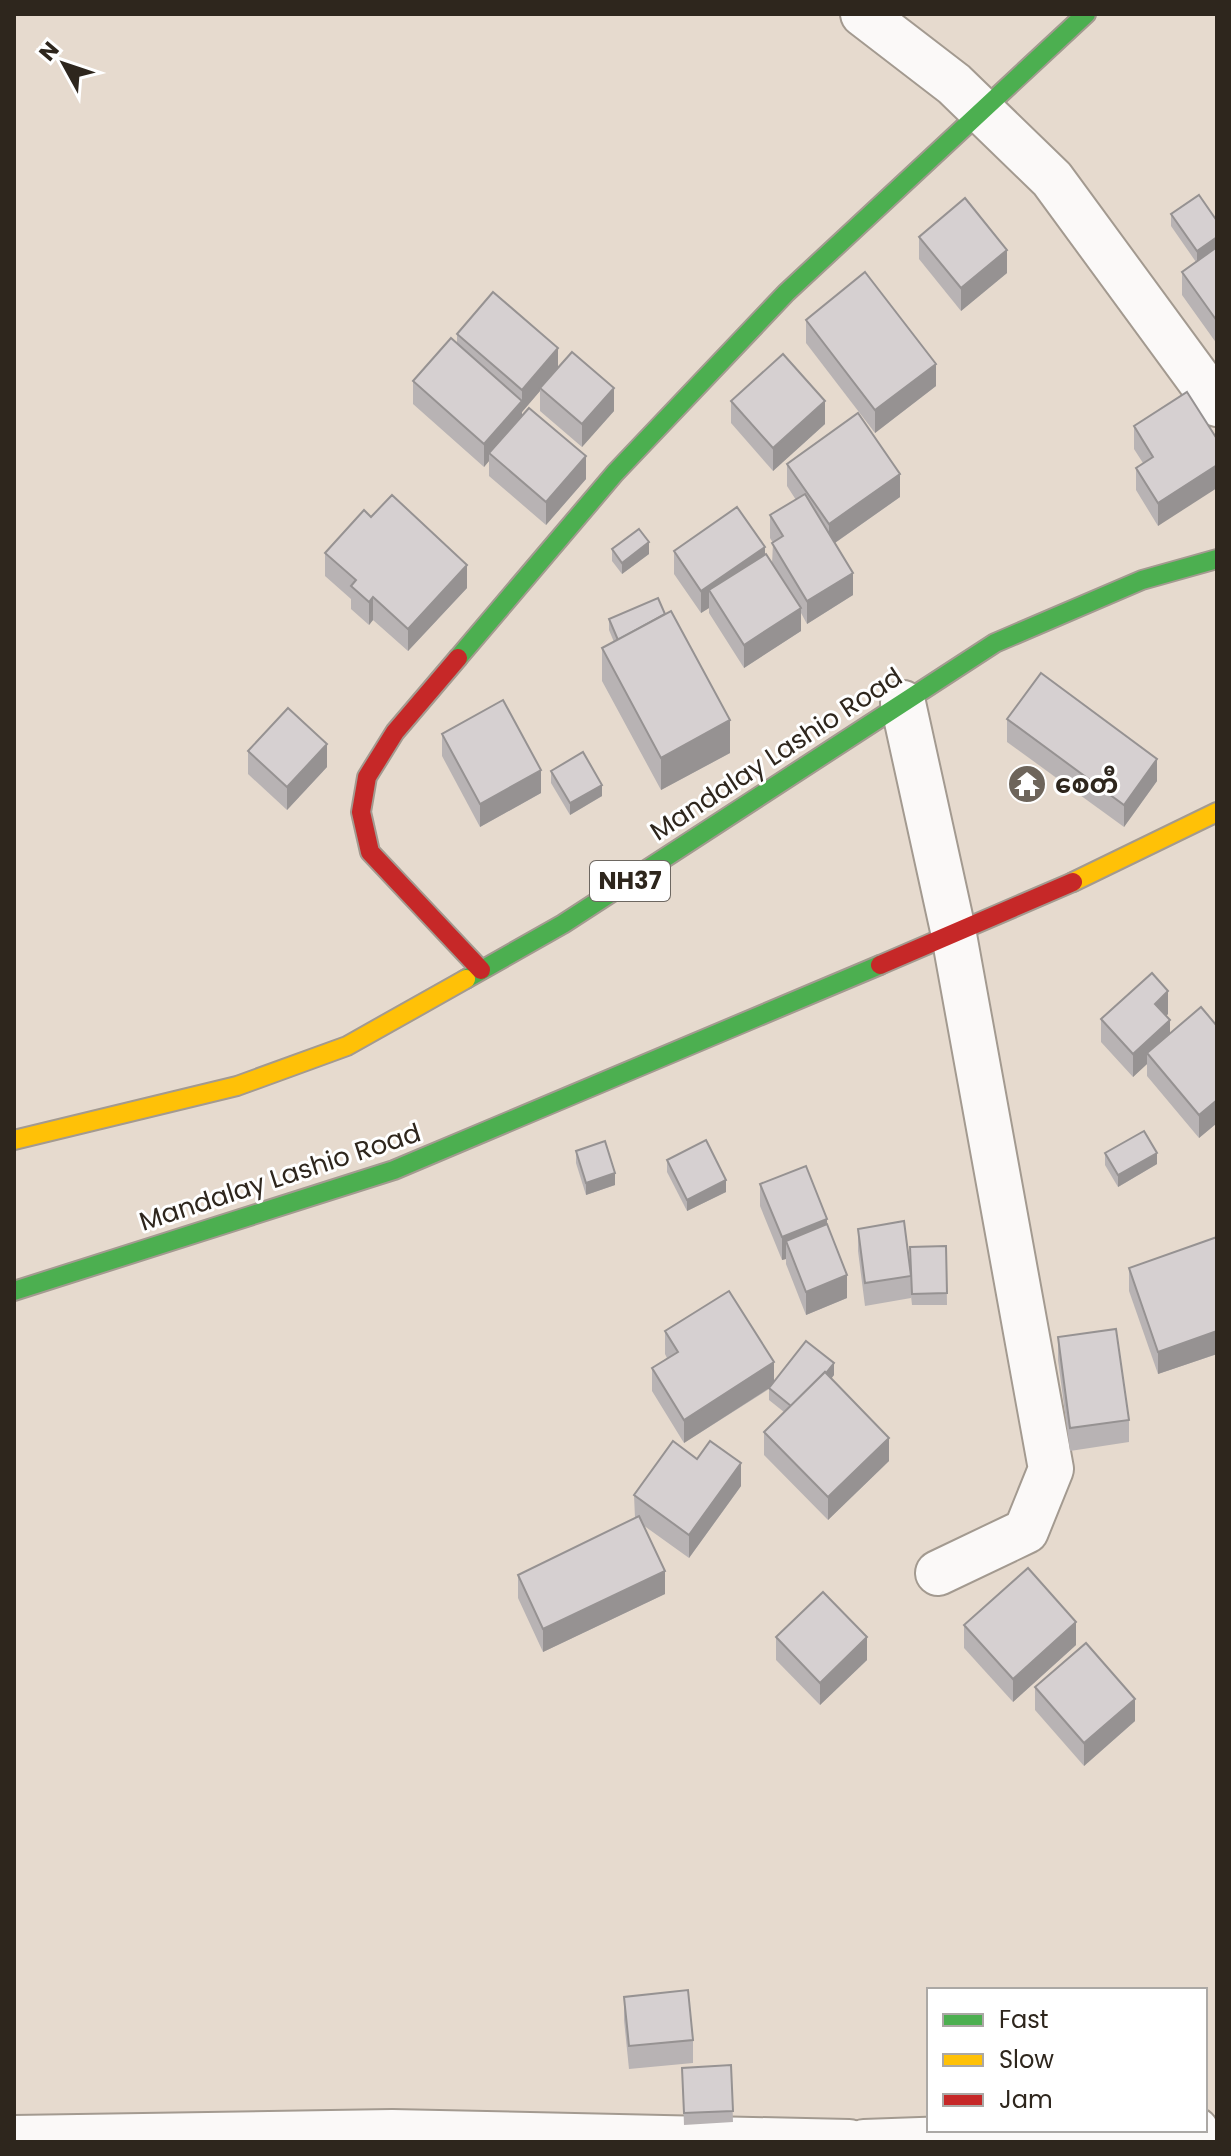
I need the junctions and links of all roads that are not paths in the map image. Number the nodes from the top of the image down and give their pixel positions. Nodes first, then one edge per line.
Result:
1 (863, 14) edge
2 (1086, 14) edge
3 (982, 111) junction
4 (1217, 404) edge
5 (1217, 559) edge
6 (903, 703) junction
7 (1217, 812) edge
8 (954, 935) junction
9 (481, 970) junction
10 (14, 1140) edge
11 (14, 1291) edge
12 (938, 1573) dead end
13 (1141, 2132) edge
14 (14, 2138) edge
15 (849, 2142) edge
16 (864, 2142) edge

1 - 3 street
2 - 3 main road
3 - 4 street
3 - 9 main road
5 - 6 main road, Mandalay Lashio Road / NH37
6 - 8 street
6 - 9 main road, Mandalay Lashio Road / NH37
7 - 8 main road, Mandalay Lashio Road
8 - 11 main road, Mandalay Lashio Road
8 - 12 street
9 - 10 main road, Mandalay Lashio Road / NH37
13 - 16 street
14 - 15 street

